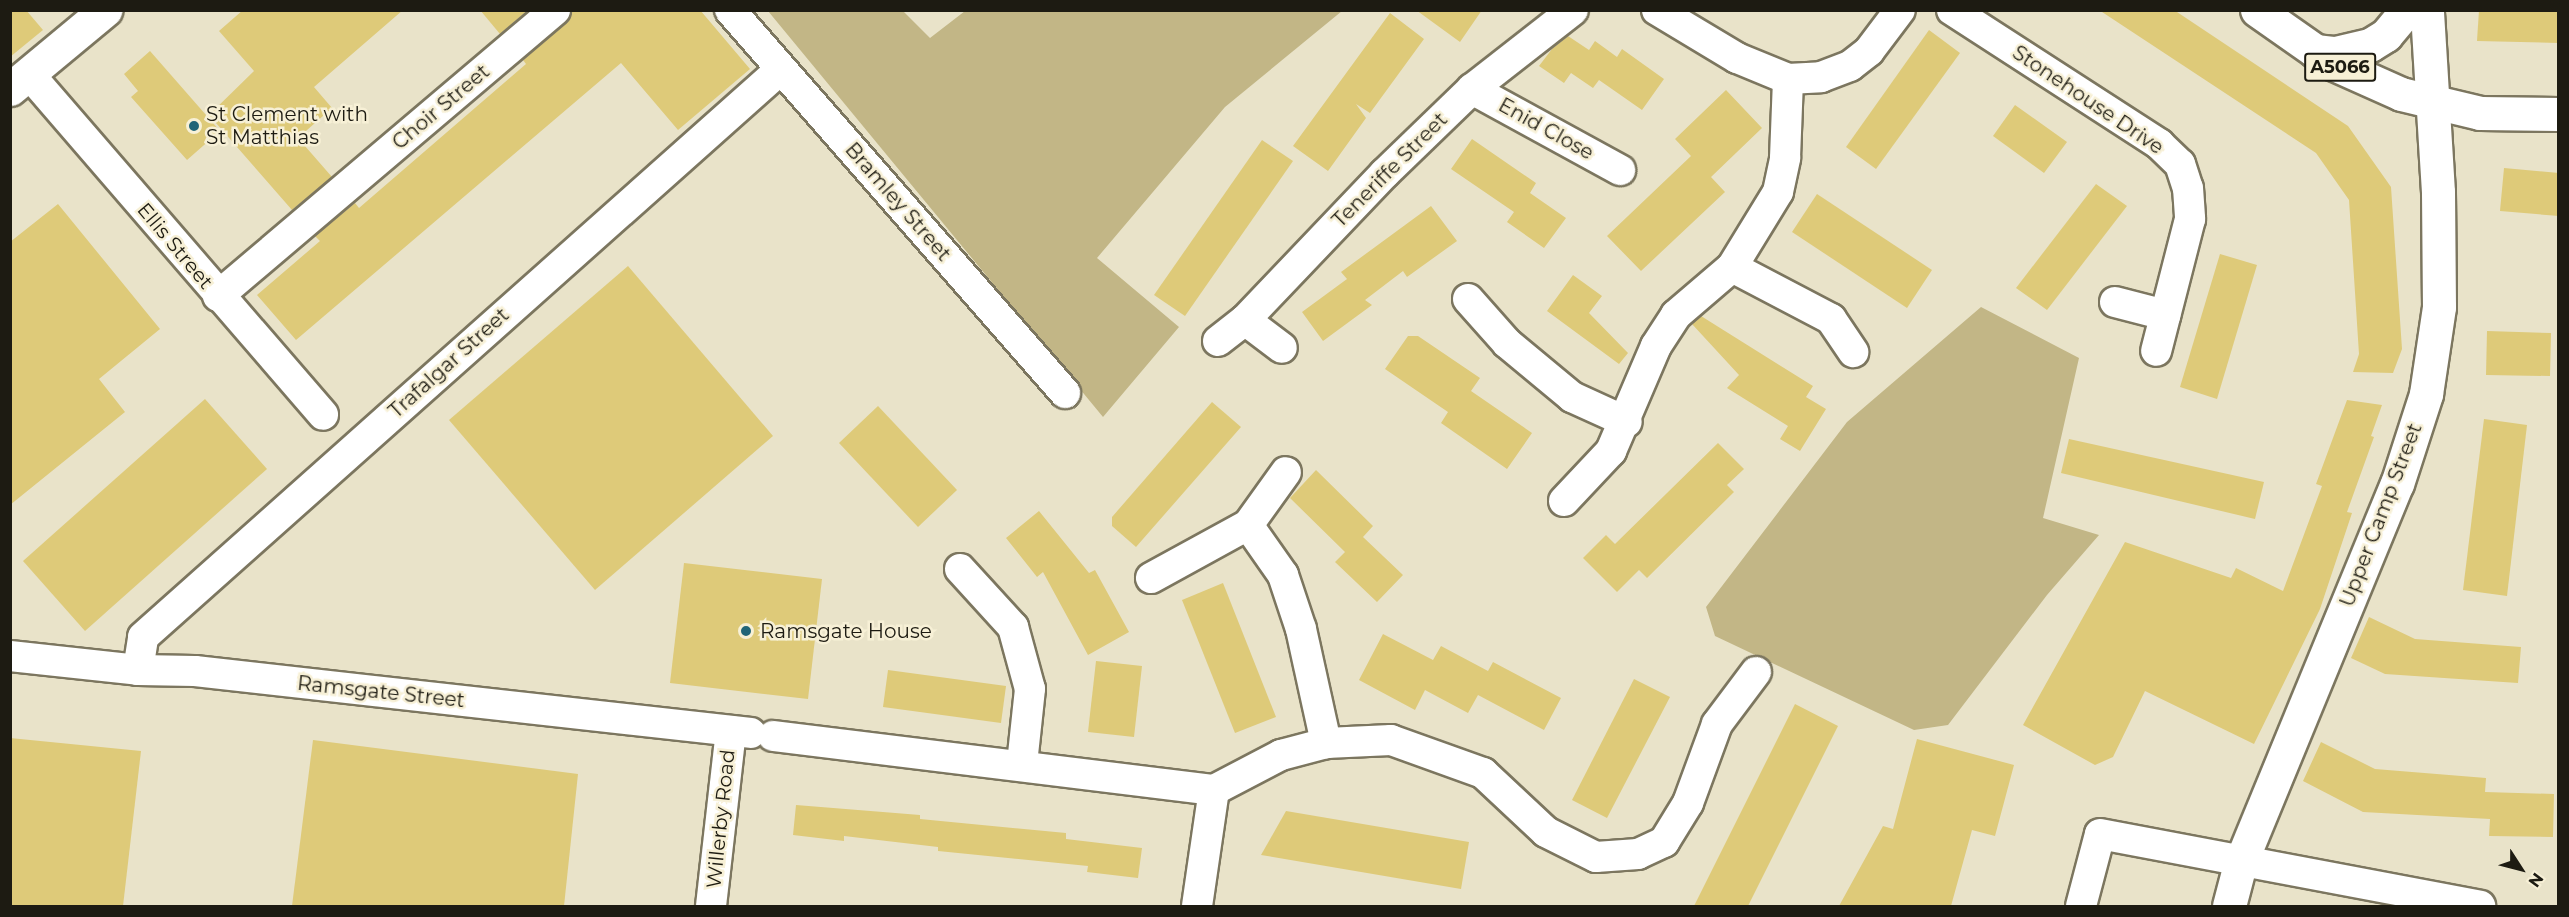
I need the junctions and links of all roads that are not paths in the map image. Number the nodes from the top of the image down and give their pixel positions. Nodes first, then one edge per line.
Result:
1 (105, 10) edge
2 (555, 10) edge
3 (730, 10) edge
4 (1573, 10) edge
5 (1657, 10) edge
6 (1900, 10) edge
7 (1952, 10) edge
8 (2257, 10) edge
9 (2407, 10) edge
10 (2427, 10) edge
11 (2314, 51) junction
12 (781, 69) junction
13 (1788, 78) junction
14 (20, 82) edge
15 (1472, 88) junction
16 (2434, 104) junction
17 (2559, 114) edge
18 (1620, 170) dead end
19 (1732, 267) junction
20 (218, 296) junction
21 (1468, 300) dead end
22 (2115, 302) dead end
23 (2165, 315) junction
24 (1245, 320) junction
25 (1218, 342) dead end
26 (1282, 348) dead end
27 (2156, 351) dead end
28 (1853, 352) dead end
29 (1065, 393) dead end
30 (322, 416) dead end
31 (1627, 422) junction
32 (1287, 472) dead end
33 (1564, 501) dead end
34 (1248, 525) junction
35 (960, 569) dead end
36 (1151, 578) dead end
37 (10, 656) edge
38 (138, 670) junction
39 (1756, 672) dead end
40 (751, 733) junction
41 (1326, 743) junction
42 (1022, 764) junction
43 (1214, 790) junction
44 (2240, 864) junction
45 (711, 906) edge
46 (1197, 906) edge
47 (2081, 906) edge
48 (2229, 906) edge
49 (2480, 906) edge

1 - 14 main road
2 - 20 street, Choir Street
3 - 12 street, Bramley Street
4 - 15 street, Teneriffe Street
5 - 13 street
6 - 13 street
7 - 23 street, Stonehouse Drive
8 - 11 main road, A5066
9 - 11 main road
10 - 16 main road, Upper Camp Street
11 - 16 main road, A5066
12 - 29 street, Bramley Street
12 - 38 street, Trafalgar Street
13 - 19 street
14 - 20 street, Ellis Street
15 - 18 street, Enid Close
15 - 24 street, Teneriffe Street
16 - 17 main road, A5066
16 - 44 main road, Upper Camp Street
19 - 28 street
19 - 31 street
20 - 30 street, Ellis Street
21 - 31 street
22 - 23 street
23 - 27 street, Stonehouse Drive
24 - 25 street, Teneriffe Street
24 - 26 street
31 - 33 street
32 - 34 street
34 - 36 street
34 - 41 street
35 - 42 street
37 - 38 street, Ramsgate Street
38 - 40 street, Ramsgate Street
39 - 41 street
40 - 42 street, Ramsgate Street
40 - 45 street, Willerby Road
41 - 43 street
42 - 43 street, Ramsgate Street
43 - 46 street
44 - 47 street
44 - 48 main road, Upper Camp Street
44 - 49 street

